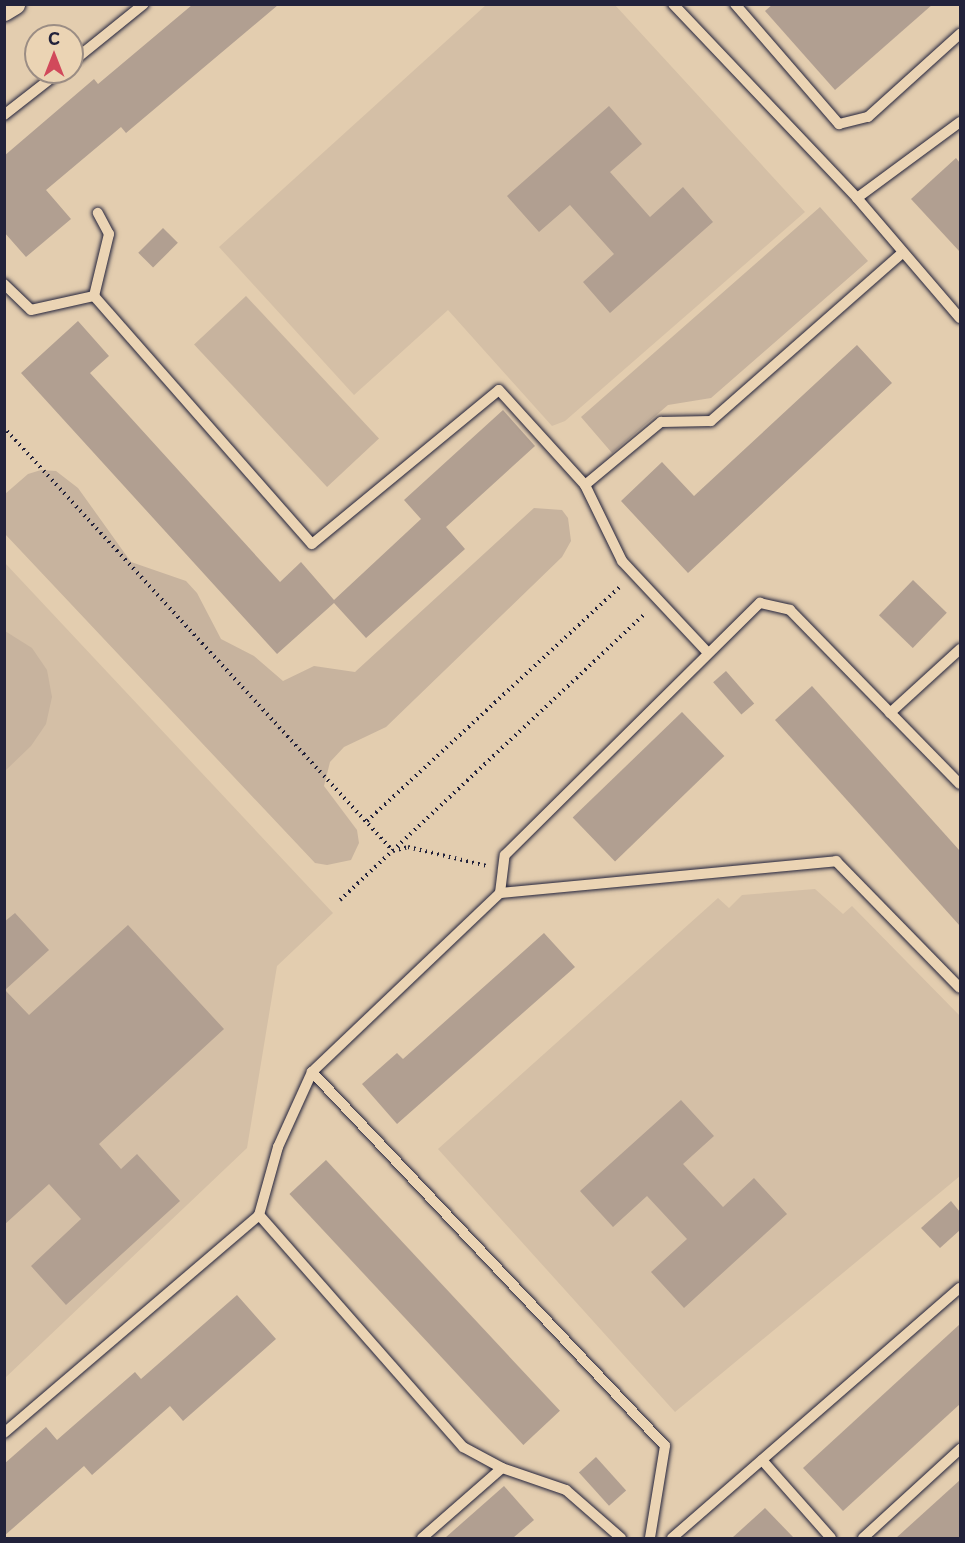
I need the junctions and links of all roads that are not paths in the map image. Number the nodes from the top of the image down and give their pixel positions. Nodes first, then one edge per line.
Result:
1 (14, 4) edge
2 (144, 4) edge
3 (673, 4) edge
4 (735, 4) edge
5 (4, 10) edge
6 (960, 34) edge
7 (84, 52) edge
8 (44, 84) edge
9 (4, 116) edge
10 (960, 122) edge
11 (857, 198) junction
12 (98, 213) dead end
13 (902, 253) junction
14 (4, 284) edge
15 (94, 296) junction
16 (960, 318) edge
17 (585, 485) junction
18 (960, 649) edge
19 (708, 653) junction
20 (890, 713) junction
21 (960, 784) edge
22 (500, 893) junction
23 (960, 988) edge
24 (312, 1072) junction
25 (260, 1215) junction
26 (960, 1288) edge
27 (4, 1433) edge
28 (960, 1449) edge
29 (762, 1460) junction
30 (502, 1468) junction
31 (422, 1539) edge
32 (621, 1539) edge
33 (650, 1539) edge
34 (672, 1539) edge
35 (831, 1539) edge
36 (863, 1539) edge

1 - 5 street
2 - 7 lane
3 - 11 lane
4 - 6 lane
8 - 9 lane
10 - 11 lane
11 - 13 lane
12 - 15 lane
13 - 16 lane
13 - 17 lane
14 - 15 lane
15 - 17 lane
17 - 19 lane
18 - 20 lane
19 - 20 lane
19 - 22 lane
20 - 21 lane
22 - 23 lane
22 - 24 lane
24 - 25 lane
24 - 33 lane
25 - 27 lane
25 - 30 lane
26 - 29 lane
28 - 36 lane
29 - 34 lane
29 - 35 lane
30 - 31 lane
30 - 32 lane

